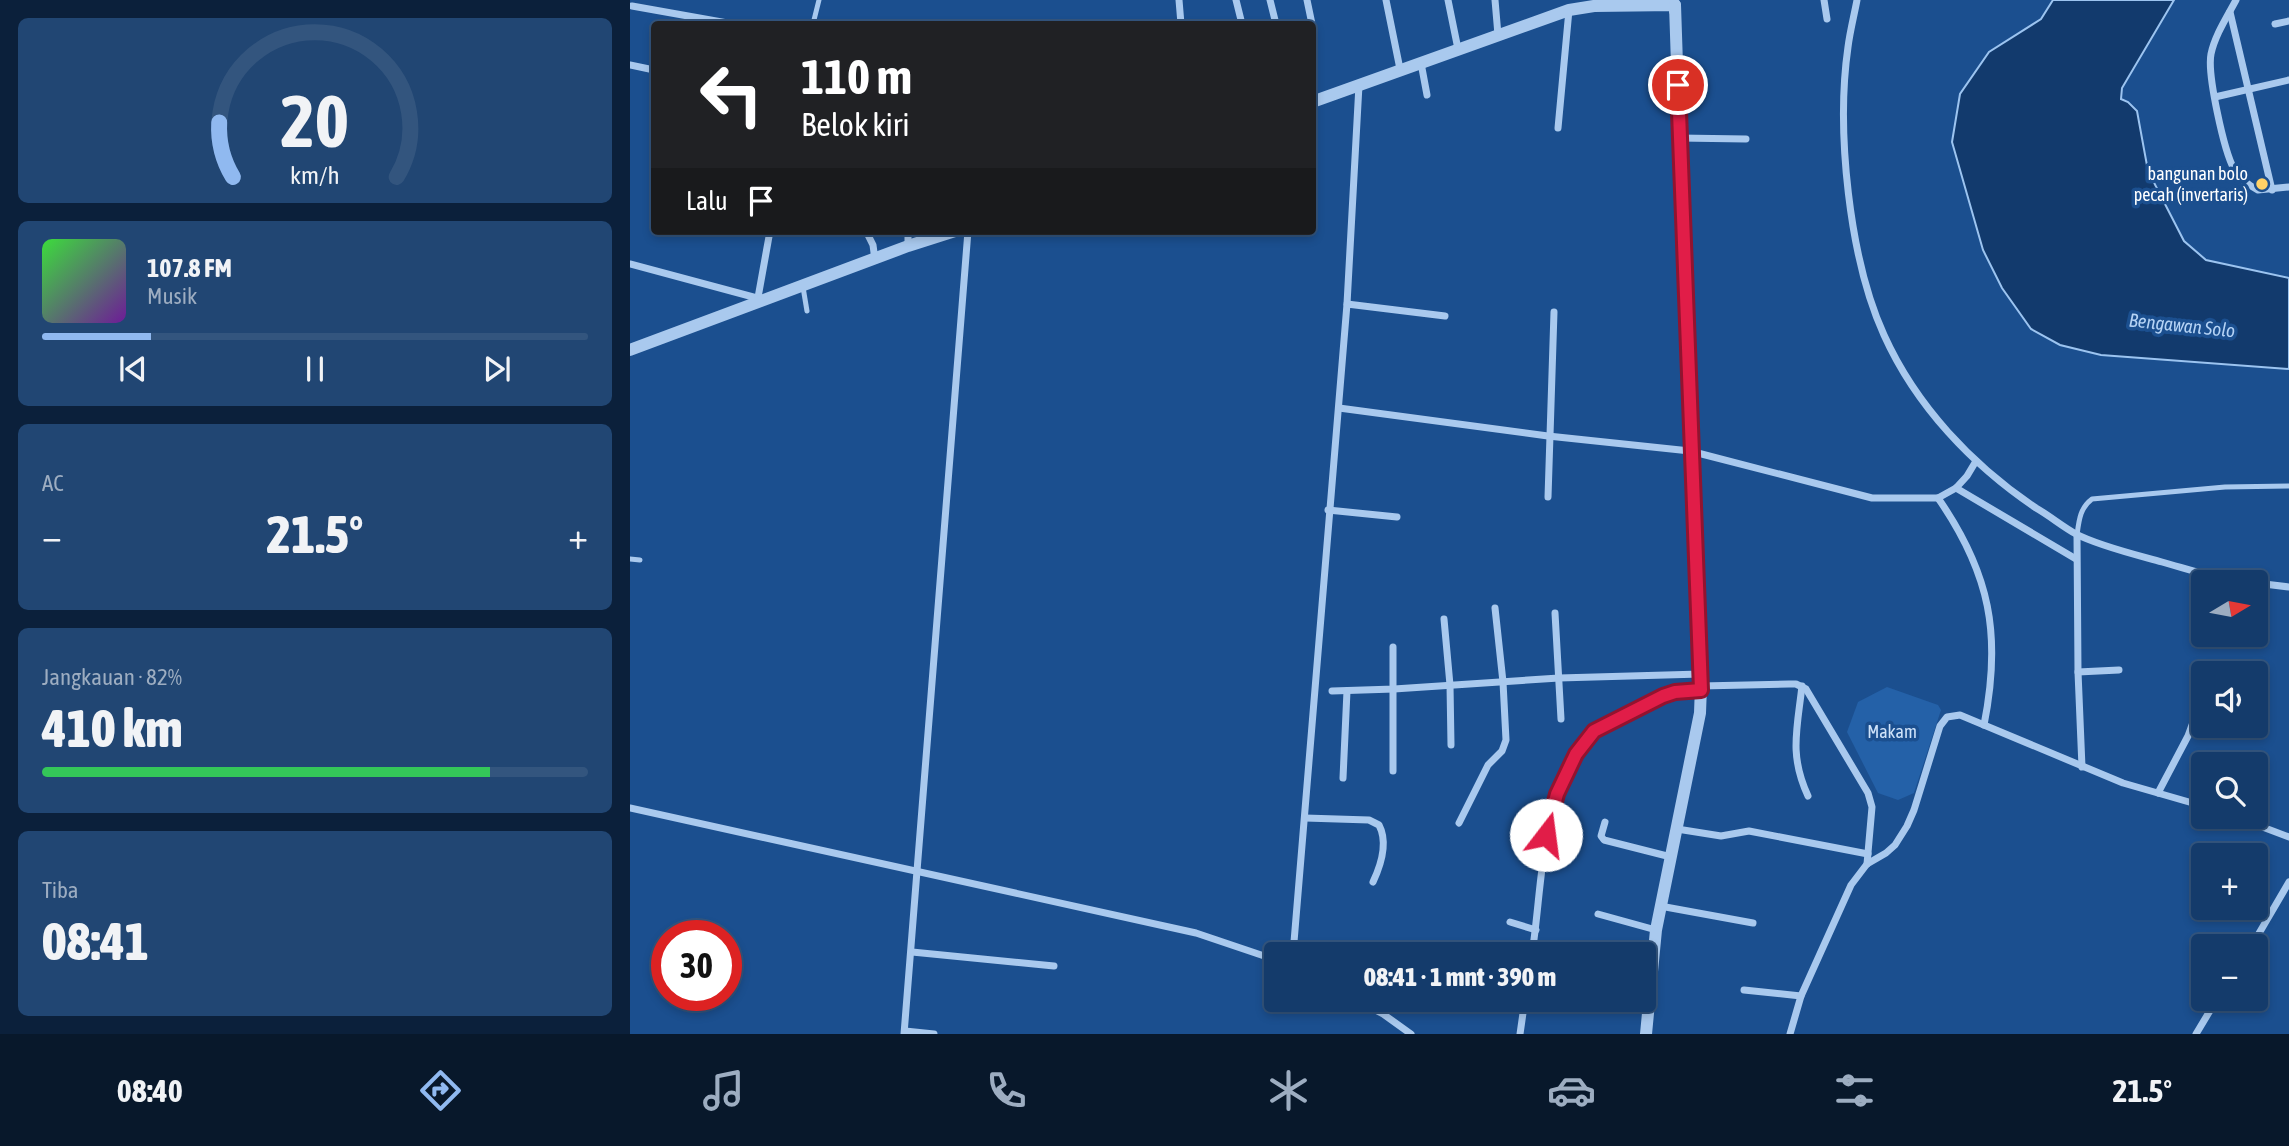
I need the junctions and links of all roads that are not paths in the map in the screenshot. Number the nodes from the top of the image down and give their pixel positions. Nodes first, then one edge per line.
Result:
1 (819, 0) edge
2 (1179, 0) edge
3 (1236, 0) edge
4 (1270, 0) edge
5 (1307, 0) edge
6 (1386, 0) edge
7 (1448, 0) edge
8 (1495, 0) edge
9 (1824, 0) edge
10 (1857, 0) edge
11 (2236, 0) edge
12 (1675, 2) edge
13 (632, 6) edge
14 (1569, 10) junction
15 (2230, 12) junction
16 (1828, 19) dead end
17 (716, 21) edge
18 (814, 21) edge
19 (1181, 21) edge
20 (1241, 21) edge
21 (1275, 21) edge
22 (1311, 21) edge
23 (2289, 21) edge
24 (2275, 24) dead end
25 (1499, 35) junction
26 (1458, 49) junction
27 (1420, 62) junction
28 (630, 65) edge
29 (651, 69) edge
30 (1400, 69) junction
31 (2289, 80) edge
32 (1359, 85) junction
33 (2249, 89) junction
34 (1427, 95) dead end
35 (2215, 97) junction
36 (1316, 101) edge
37 (1558, 128) dead end
38 (1679, 138) junction
39 (1745, 139) dead end
40 (2289, 187) edge
41 (2272, 190) junction
42 (769, 235) edge
43 (868, 235) edge
44 (908, 235) edge
45 (942, 235) edge
46 (968, 235) edge
47 (908, 246) junction
48 (875, 260) junction
49 (630, 264) edge
50 (803, 287) junction
51 (757, 301) junction
52 (1347, 304) junction
53 (807, 311) dead end
54 (1554, 312) dead end
55 (1445, 316) dead end
56 (630, 350) edge
57 (1339, 408) junction
58 (1548, 436) junction
59 (1690, 451) junction
60 (1976, 461) junction
61 (2289, 486) edge
62 (1956, 488) junction
63 (1548, 497) dead end
64 (1938, 498) junction
65 (1328, 510) junction
66 (1397, 517) dead end
67 (2077, 534) junction
68 (630, 559) edge
69 (2076, 559) junction
70 (640, 560) dead end
71 (2191, 570) edge
72 (2268, 584) edge
73 (2289, 587) edge
74 (1495, 607) dead end
75 (1555, 613) dead end
76 (1444, 619) dead end
77 (1394, 647) dead end
78 (2119, 670) dead end
79 (2078, 672) junction
80 (1559, 678) junction
81 (1503, 682) junction
82 (1701, 683) junction
83 (1450, 685) junction
84 (1802, 687) junction
85 (1394, 689) junction
86 (1332, 691) dead end
87 (1347, 691) junction
88 (1561, 719) dead end
89 (1984, 725) junction
90 (2191, 728) edge
91 (1451, 745) dead end
92 (2082, 767) junction
93 (1393, 771) dead end
94 (1343, 778) dead end
95 (2158, 793) junction
96 (1808, 796) dead end
97 (2191, 803) edge
98 (630, 808) edge
99 (1305, 818) junction
100 (1605, 822) dead end
101 (1459, 823) dead end
102 (2268, 829) edge
103 (1677, 830) junction
104 (2289, 837) edge
105 (1868, 854) junction
106 (1671, 857) junction
107 (1867, 864) junction
108 (918, 872) junction
109 (1373, 882) dead end
110 (2289, 882) edge
111 (1660, 906) junction
112 (1598, 914) dead end
113 (1510, 922) dead end
114 (1753, 923) dead end
115 (1536, 930) junction
116 (1656, 930) junction
117 (2259, 934) edge
118 (1294, 942) edge
119 (1534, 942) edge
120 (912, 952) junction
121 (1264, 956) edge
122 (1054, 966) dead end
123 (1744, 990) dead end
124 (1801, 996) junction
125 (2210, 1011) edge
126 (1378, 1012) edge
127 (1523, 1012) edge
128 (905, 1033) edge
129 (934, 1034) edge
130 (1411, 1034) edge
131 (1520, 1034) edge
132 (1646, 1034) edge
133 (1790, 1034) edge
134 (2196, 1034) edge

1 - 18 lane
2 - 19 street
3 - 20 street
4 - 21 street
5 - 22 street
6 - 30 street
7 - 26 street
8 - 25 street
9 - 16 street
10 - 60 street
11 - 15 street
12 - 14 street
12 - 38 street
13 - 17 street
14 - 25 street
14 - 37 street
15 - 33 street
15 - 35 street
23 - 24 street
25 - 26 street
26 - 27 street
27 - 30 street
27 - 34 street
28 - 29 street
30 - 32 street
31 - 33 street
32 - 36 street
32 - 52 street
33 - 35 street
33 - 41 street
35 - 41 street
38 - 39 street
38 - 59 street
40 - 41 street
42 - 51 street
43 - 48 street
44 - 47 street
45 - 47 street
46 - 108 street
47 - 48 street
48 - 50 street
49 - 51 street
50 - 51 street
50 - 53 lane
51 - 56 street
52 - 55 street
52 - 57 street
54 - 58 street
57 - 58 street
57 - 65 street
58 - 59 street
58 - 63 street
59 - 64 street
59 - 82 street
60 - 62 street
60 - 67 street
61 - 67 lane
62 - 64 street
62 - 69 street
64 - 89 street
65 - 66 street
65 - 99 street
67 - 69 street
67 - 71 street
68 - 70 lane
69 - 79 street
72 - 73 street
74 - 81 street
75 - 80 street
76 - 83 street
77 - 85 street
78 - 79 street
79 - 92 street
80 - 81 street
80 - 82 street
80 - 88 street
81 - 83 street
81 - 101 street
82 - 84 street
82 - 103 street
82 - 115 street
83 - 85 street
83 - 91 street
84 - 96 street
84 - 105 street
85 - 87 street
85 - 93 street
86 - 87 street
87 - 94 street
89 - 92 street
89 - 107 street
90 - 95 street
92 - 95 street
95 - 97 street
98 - 108 street
99 - 109 street
99 - 118 street
100 - 106 street
102 - 104 street
103 - 105 street
103 - 106 street
105 - 107 street
106 - 111 street
107 - 124 street
108 - 120 street
108 - 121 street
110 - 117 street
111 - 114 street
111 - 116 street
112 - 116 street
113 - 115 street
115 - 119 street
116 - 132 street
120 - 122 street
120 - 128 street
123 - 124 street
124 - 133 street
125 - 134 street
126 - 130 street
127 - 131 street
128 - 129 street

